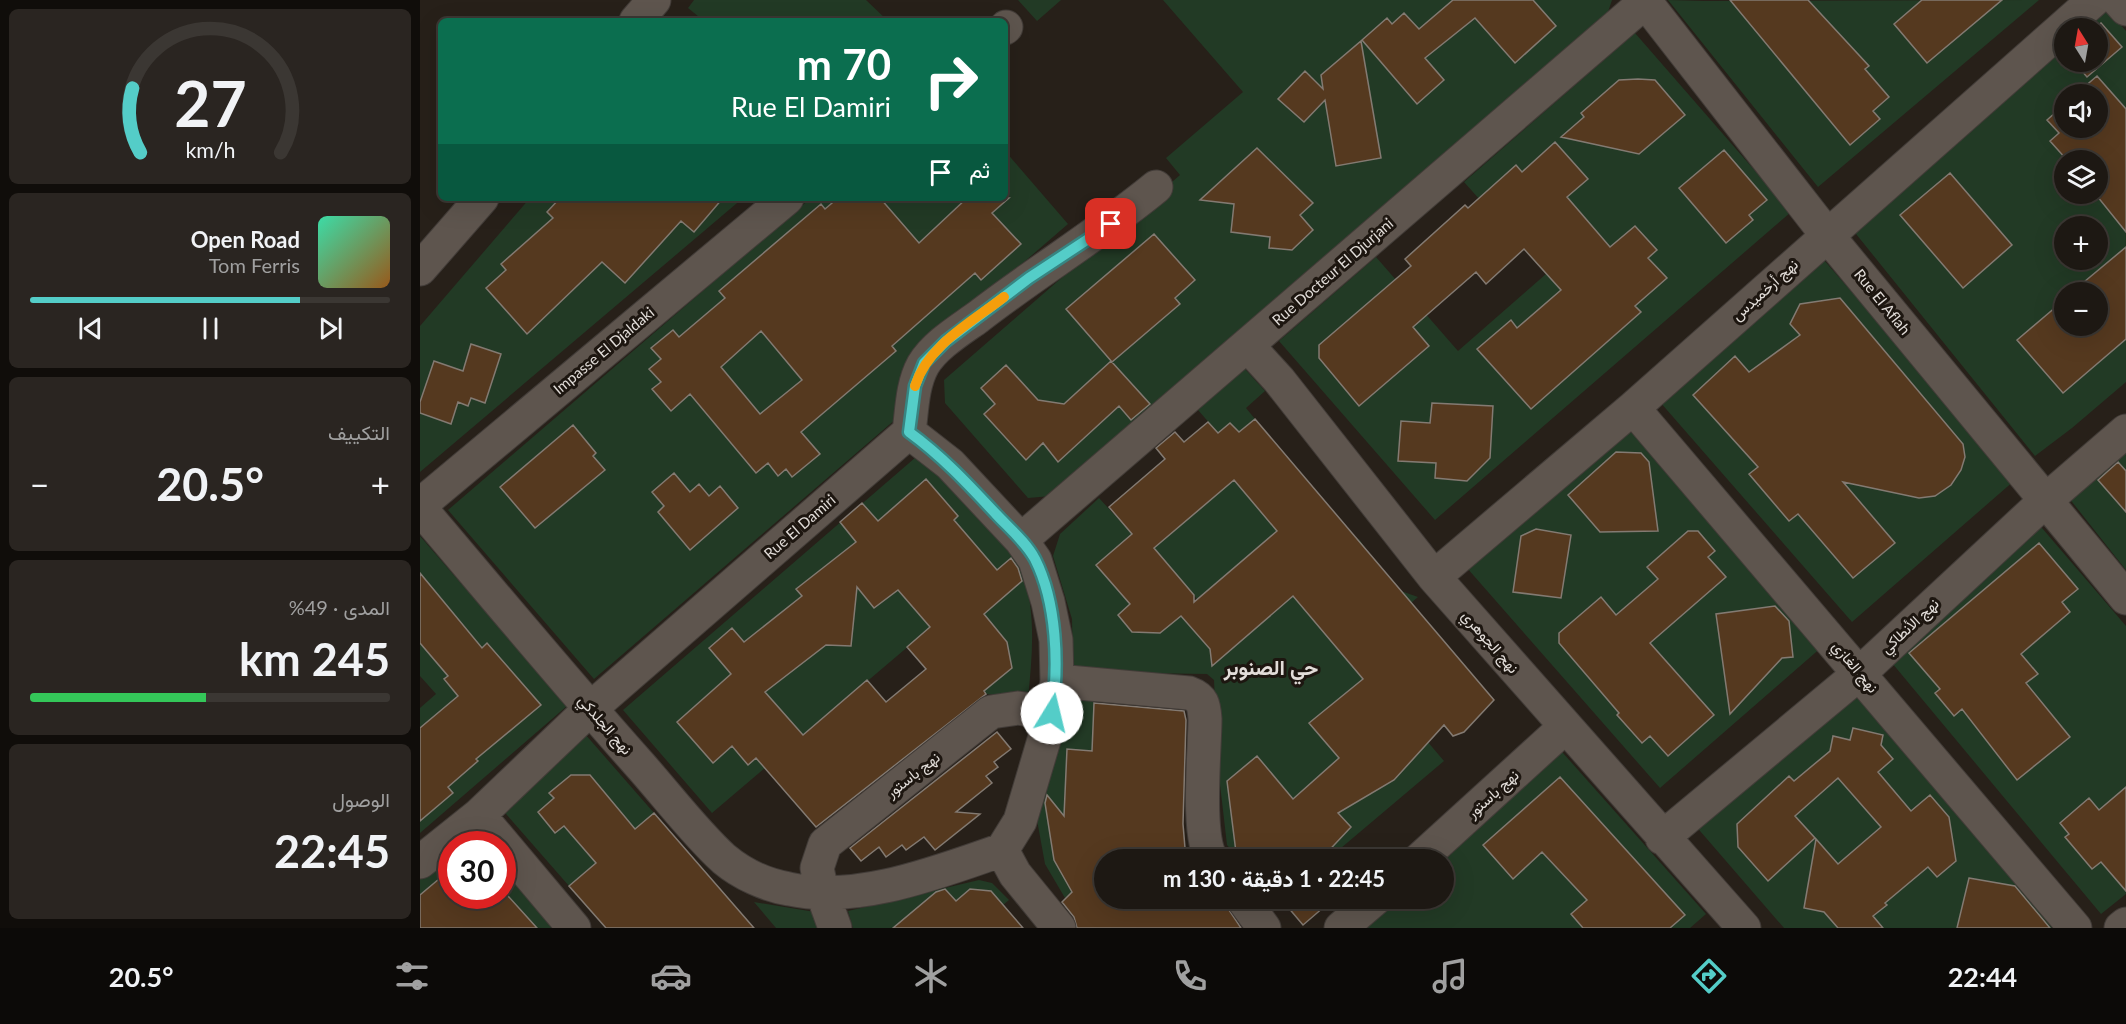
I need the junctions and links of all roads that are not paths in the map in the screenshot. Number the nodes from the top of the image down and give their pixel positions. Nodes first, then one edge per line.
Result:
1 (654, 0) edge
2 (2094, 0) edge
3 (2118, 0) edge
4 (1644, 1) edge
5 (2126, 9) edge
6 (639, 18) edge
7 (1156, 187) dead end
8 (479, 201) edge
9 (783, 201) edge
10 (1827, 235) junction
11 (420, 269) edge
12 (1248, 346) junction
13 (1633, 408) junction
14 (2126, 431) edge
15 (909, 432) junction
16 (2045, 501) junction
17 (420, 506) edge
18 (1021, 540) junction
19 (1434, 577) junction
20 (2126, 598) edge
21 (1860, 673) junction
22 (1057, 681) junction
23 (590, 709) junction
24 (1052, 713) junction
25 (1565, 727) junction
26 (479, 815) junction
27 (1662, 838) junction
28 (1208, 849) edge
29 (1431, 849) edge
30 (1002, 850) junction
31 (420, 861) edge
32 (822, 892) junction
33 (1250, 909) edge
34 (1363, 909) edge
35 (1733, 924) edge
36 (2126, 924) edge
37 (574, 928) edge
38 (835, 928) edge
39 (1059, 928) edge
40 (1264, 928) edge
41 (1341, 928) edge
42 (2075, 928) edge
43 (2121, 928) edge

1 - 6 street
2 - 10 street, نهج أرخميدس
3 - 5 street
4 - 10 street, Rue El Aflah
4 - 12 street, Rue Docteur El Djurjani
7 - 15 street
8 - 11 street
9 - 17 street, Impasse El Djaldaki
10 - 13 street, نهج أرخميدس
10 - 16 street, Rue El Aflah
12 - 18 street, Rue Docteur El Djurjani
12 - 19 street, نهج الجوهري
13 - 19 street, نهج أرخميدس
13 - 21 street, نهج الغازي
14 - 16 street, نهج الأنطاكي
15 - 18 street
15 - 23 street, Rue El Damiri
16 - 20 street, Rue El Aflah
16 - 21 street, نهج الأنطاكي
17 - 23 street, نهج الجلدكي
18 - 22 street
19 - 25 street, نهج الجوهري
21 - 27 street, نهج الأنطاكي
21 - 42 street, نهج الغازي
22 - 24 street
22 - 28 street
23 - 26 street, Rue El Damiri
23 - 32 street, نهج الجلدكي
24 - 30 street
24 - 32 street, نهج باستور
25 - 27 street, نهج الجوهري
25 - 29 street, نهج باستور
26 - 31 street, Rue El Damiri
26 - 37 street
27 - 35 street, نهج الجوهري
30 - 32 street, نهج الجلدكي
30 - 39 street
32 - 38 street
33 - 40 street
34 - 41 street
36 - 43 street

